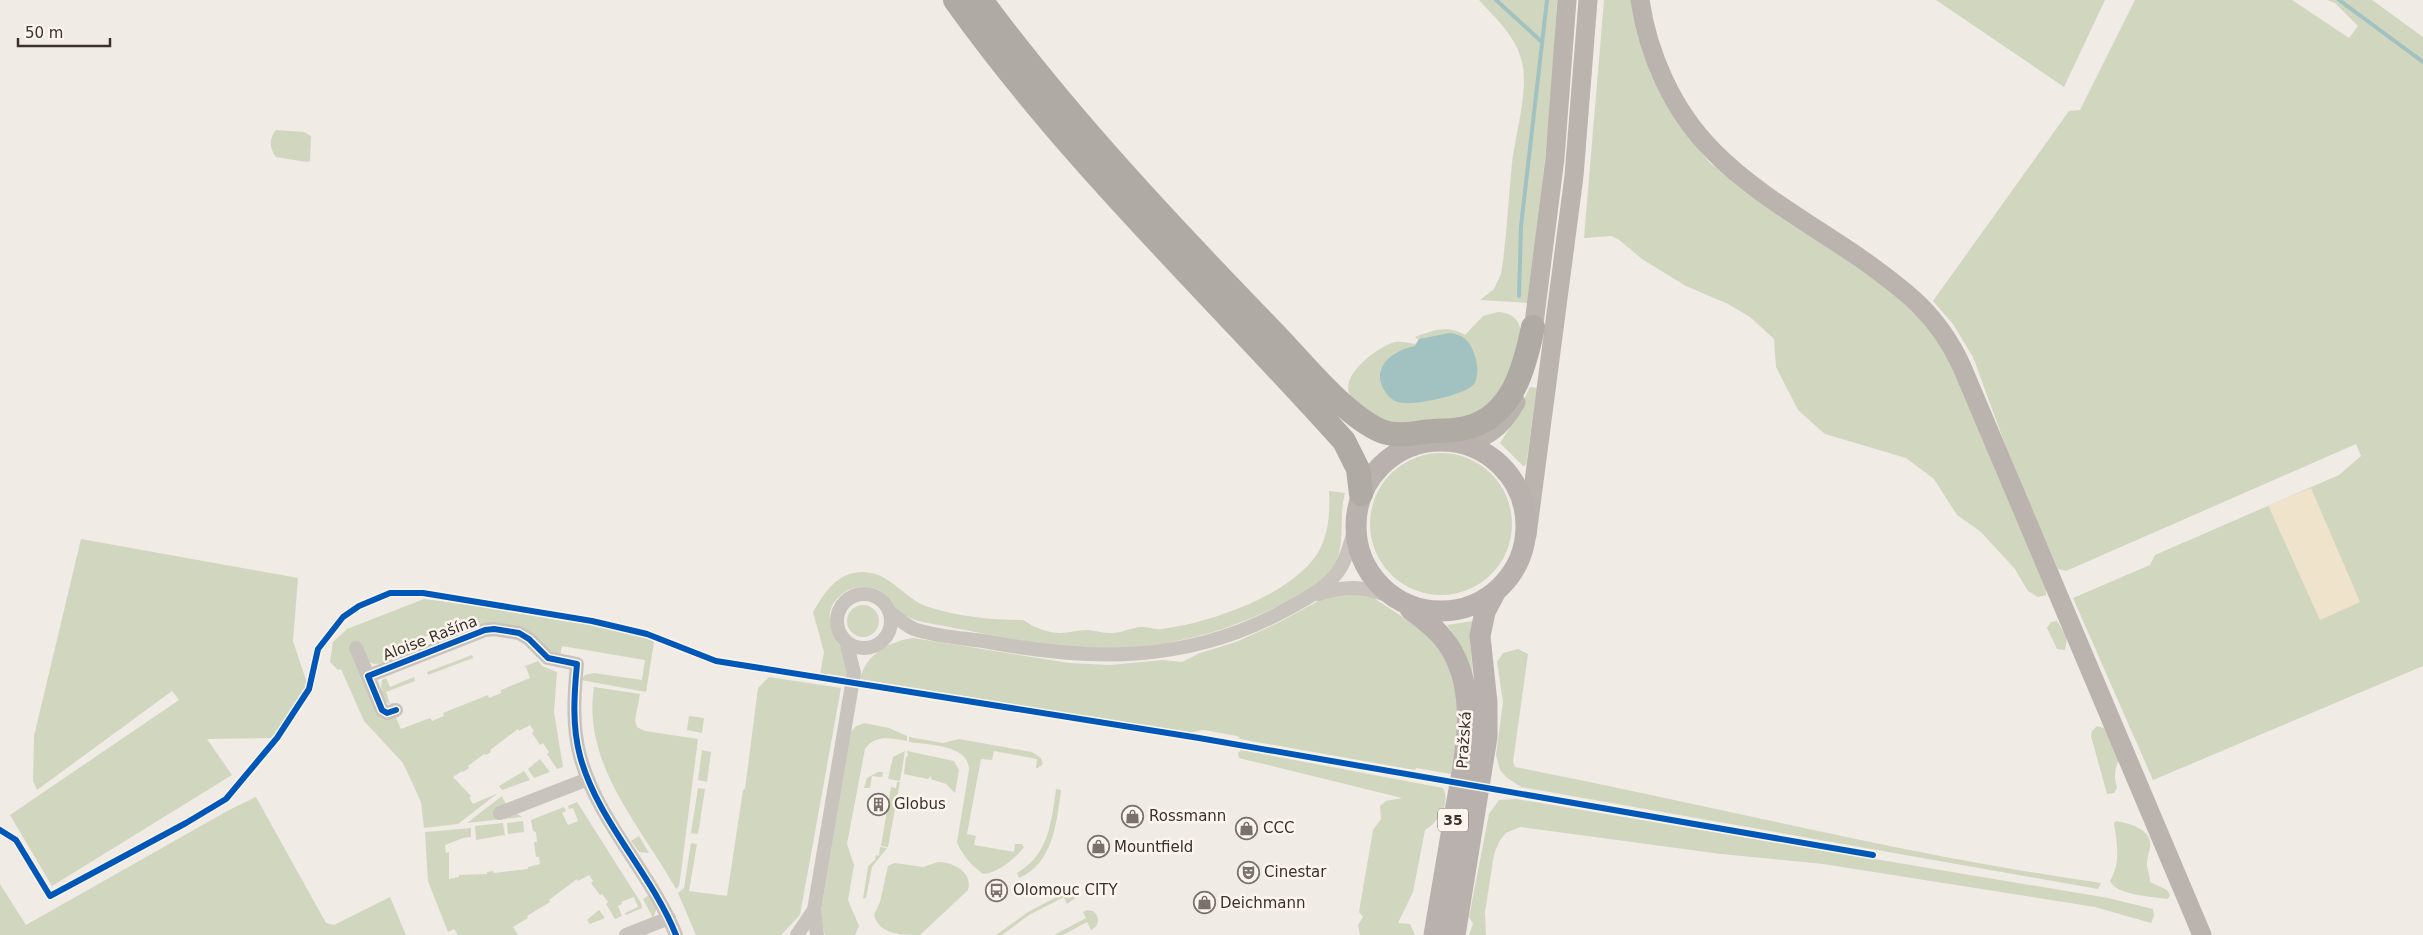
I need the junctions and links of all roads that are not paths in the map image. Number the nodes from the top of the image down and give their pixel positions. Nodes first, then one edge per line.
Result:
1 (955, 0) edge
2 (981, 0) edge
3 (1567, 0) edge
4 (1588, 0) edge
5 (1640, 0) edge
6 (1534, 328) junction
7 (1331, 392) junction
8 (1456, 442) junction
9 (1416, 444) junction
10 (1361, 494) junction
11 (1356, 524) junction
12 (1527, 535) junction
13 (1498, 589) junction
14 (1308, 598) junction
15 (1398, 599) junction
16 (889, 611) junction
17 (913, 629) junction
18 (846, 642) junction
19 (878, 643) junction
20 (356, 648) dead end
21 (854, 673) junction
22 (368, 676) junction
23 (396, 710) dead end
24 (588, 778) junction
25 (500, 813) dead end
26 (814, 910) junction
27 (669, 918) junction
28 (626, 935) edge
29 (676, 935) edge
30 (797, 935) edge
31 (817, 935) edge
32 (1434, 935) edge
33 (1455, 935) edge
34 (2202, 935) edge

1 - 10 highway
2 - 7 highway
3 - 6 main road
4 - 12 main road
5 - 34 main road
6 - 7 highway
6 - 8 main road
7 - 9 highway
8 - 9 main road
8 - 12 main road
9 - 10 main road
10 - 11 main road
11 - 14 street
11 - 15 main road
12 - 13 main road
13 - 15 main road
13 - 33 main road, Pražská / 35
14 - 15 street
14 - 17 street
15 - 32 main road, Pražská / 35
16 - 17 street
16 - 18 street
16 - 19 street
17 - 19 street
18 - 19 street
18 - 21 street
19 - 21 street
20 - 22 street
21 - 26 street
22 - 23 street, Aloise Rašína
22 - 24 street, Aloise Rašína
24 - 25 street
24 - 27 street, Aloise Rašína
26 - 30 street
26 - 31 street
27 - 28 street
27 - 29 street, Aloise Rašína

